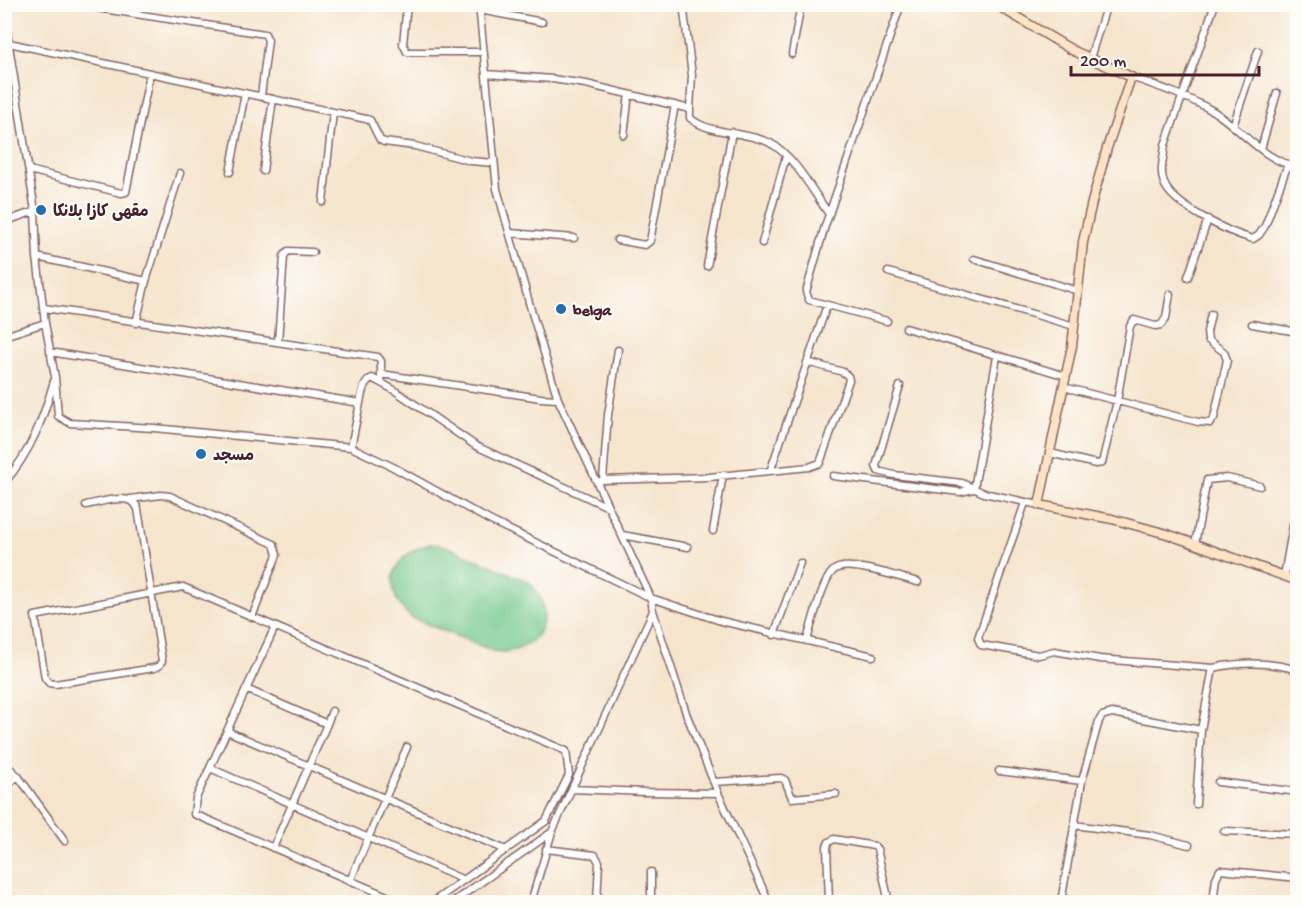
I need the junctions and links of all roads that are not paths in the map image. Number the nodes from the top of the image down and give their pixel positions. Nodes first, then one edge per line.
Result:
1 (71, 4) edge
2 (407, 4) edge
3 (683, 4) edge
4 (801, 4) edge
5 (901, 4) edge
6 (995, 4) edge
7 (1107, 4) edge
8 (1215, 4) edge
9 (480, 7) edge
10 (4, 14) edge
11 (542, 22) dead end
12 (7, 44) edge
13 (1258, 51) dead end
14 (484, 52) junction
15 (792, 54) dead end
16 (1090, 58) junction
17 (150, 73) junction
18 (486, 74) junction
19 (1131, 77) junction
20 (245, 93) junction
21 (1277, 93) dead end
22 (629, 94) junction
23 (261, 96) junction
24 (1183, 98) junction
25 (273, 99) junction
26 (675, 105) junction
27 (690, 109) junction
28 (333, 112) junction
29 (1233, 126) junction
30 (732, 132) junction
31 (624, 135) dead end
32 (1262, 149) junction
33 (786, 156) junction
34 (494, 163) junction
35 (1288, 164) junction
36 (1298, 166) edge
37 (29, 170) junction
38 (263, 171) dead end
39 (230, 172) dead end
40 (180, 173) dead end
41 (323, 202) dead end
42 (35, 211) junction
43 (829, 214) junction
44 (1208, 219) junction
45 (4, 222) edge
46 (510, 233) junction
47 (574, 238) dead end
48 (617, 240) dead end
49 (762, 243) dead end
50 (313, 252) dead end
51 (37, 257) junction
52 (974, 259) dead end
53 (707, 266) dead end
54 (888, 272) dead end
55 (1188, 277) dead end
56 (146, 281) junction
57 (1078, 291) junction
58 (1170, 294) dead end
59 (827, 305) junction
60 (44, 308) junction
61 (1211, 314) dead end
62 (887, 321) dead end
63 (45, 323) junction
64 (136, 323) junction
65 (1252, 324) dead end
66 (1074, 326) junction
67 (906, 328) dead end
68 (1298, 332) edge
69 (4, 336) edge
70 (278, 342) junction
71 (618, 350) dead end
72 (51, 352) junction
73 (997, 356) junction
74 (807, 362) junction
75 (381, 374) junction
76 (1066, 376) junction
77 (55, 377) junction
78 (381, 383) junction
79 (900, 386) dead end
80 (1064, 387) junction
81 (558, 399) junction
82 (1117, 401) junction
83 (360, 403) junction
84 (351, 447) junction
85 (1050, 453) junction
86 (771, 469) junction
87 (723, 475) junction
88 (833, 476) dead end
89 (600, 481) junction
90 (4, 483) edge
91 (1260, 486) dead end
92 (974, 489) junction
93 (1298, 497) edge
94 (130, 499) junction
95 (1025, 503) junction
96 (86, 505) dead end
97 (1039, 505) junction
98 (608, 507) junction
99 (712, 531) dead end
100 (622, 535) junction
101 (1195, 544) junction
102 (688, 547) dead end
103 (800, 563) dead end
104 (1284, 576) junction
105 (1298, 581) edge
106 (918, 582) dead end
107 (150, 593) junction
108 (651, 598) junction
109 (653, 611) junction
110 (252, 617) junction
111 (274, 627) junction
112 (774, 635) junction
113 (807, 640) junction
114 (873, 656) dead end
115 (1214, 668) junction
116 (1298, 670) edge
117 (246, 689) junction
118 (332, 711) dead end
119 (327, 724) junction
120 (1201, 730) junction
121 (227, 731) junction
122 (407, 747) dead end
123 (4, 763) edge
124 (309, 766) junction
125 (210, 768) junction
126 (999, 771) dead end
127 (18, 776) junction
128 (1082, 781) junction
129 (714, 782) junction
130 (1218, 782) dead end
131 (4, 788) edge
132 (572, 789) junction
133 (1298, 792) edge
134 (718, 793) junction
135 (836, 794) dead end
136 (386, 798) junction
137 (292, 804) junction
138 (1196, 804) dead end
139 (1074, 825) junction
140 (1224, 831) dead end
141 (552, 832) junction
142 (1298, 834) edge
143 (369, 838) junction
144 (64, 841) dead end
145 (1189, 845) dead end
146 (273, 848) junction
147 (506, 849) junction
148 (546, 849) junction
149 (651, 872) dead end
150 (1298, 878) edge
151 (464, 880) junction
152 (350, 881) junction
153 (380, 894) junction
154 (384, 903) edge
155 (401, 903) edge
156 (433, 903) edge
157 (453, 903) edge
158 (531, 903) edge
159 (597, 903) edge
160 (651, 903) edge
161 (769, 903) edge
162 (829, 903) edge
163 (889, 903) edge
164 (1061, 903) edge
165 (1214, 903) edge

1 - 23 street
2 - 14 street
3 - 27 street
4 - 15 street
5 - 43 street
6 - 16 street
7 - 16 street
8 - 24 street
9 - 11 street
9 - 14 street
10 - 12 street
12 - 17 street
12 - 37 street
13 - 29 street
14 - 18 street
16 - 19 street
17 - 20 street
17 - 37 street
18 - 22 street
18 - 34 street
19 - 24 street
19 - 57 street
20 - 23 street
20 - 39 street
21 - 32 street
22 - 26 street
22 - 31 street
23 - 25 street
24 - 29 street
24 - 44 street
25 - 28 street
25 - 38 street
26 - 27 street
26 - 48 street
27 - 30 street
28 - 34 street
28 - 41 street
29 - 32 street
30 - 33 street
30 - 53 street
32 - 35 street
33 - 43 street
33 - 49 street
34 - 46 street
35 - 36 street
35 - 44 street
37 - 42 street
40 - 56 street
42 - 45 street
42 - 51 street
43 - 59 street
44 - 55 street
46 - 47 street
46 - 81 street
50 - 70 street
51 - 56 street
51 - 60 street
52 - 57 street
54 - 66 street
56 - 64 street
57 - 66 street
58 - 82 street
59 - 62 street
59 - 74 street
60 - 63 street
60 - 64 street
61 - 82 street
63 - 69 street
63 - 72 street
64 - 70 street
65 - 68 street
66 - 76 street
67 - 73 street
70 - 75 street
71 - 89 street
72 - 77 street
72 - 83 street
73 - 76 street
73 - 92 street
74 - 86 street
74 - 86 street
75 - 78 street
75 - 81 street
76 - 80 street
77 - 84 street
77 - 90 street
78 - 83 street
78 - 98 street
79 - 92 street
80 - 82 street
80 - 85 street
81 - 89 street
82 - 85 street
83 - 84 street
84 - 108 street
85 - 97 street
86 - 87 street
87 - 89 street
87 - 99 street
88 - 92 street
89 - 98 street
91 - 101 street
92 - 95 street
93 - 104 street
94 - 96 street
94 - 107 street
94 - 110 street
95 - 97 street
95 - 115 street
97 - 101 street
98 - 100 street
100 - 102 street
100 - 108 street
101 - 104 street
103 - 112 street
104 - 105 street
106 - 113 street
107 - 107 street
107 - 110 street
108 - 109 street
108 - 112 street
109 - 129 street
109 - 132 street
110 - 111 street
111 - 117 street
111 - 147 street
112 - 113 street
113 - 114 street
115 - 116 street
115 - 120 street
117 - 119 street
117 - 121 street
118 - 119 street
119 - 124 street
120 - 128 street
120 - 138 street
121 - 124 street
121 - 125 street
122 - 136 street
123 - 127 street
124 - 136 street
124 - 137 street
125 - 137 street
125 - 146 street
126 - 128 street
127 - 131 street
127 - 144 street
128 - 139 street
129 - 134 street
129 - 135 street
130 - 133 street
132 - 134 street
132 - 141 street
134 - 161 street
136 - 143 street
136 - 147 street
137 - 143 street
137 - 146 street
139 - 145 street
139 - 164 street
140 - 142 street
141 - 148 street
141 - 157 street
143 - 151 street
143 - 152 street
146 - 152 street
147 - 151 street
148 - 158 street
148 - 159 street
149 - 160 street
150 - 165 street
151 - 156 street
152 - 153 street
153 - 154 street
153 - 155 street
162 - 163 street

